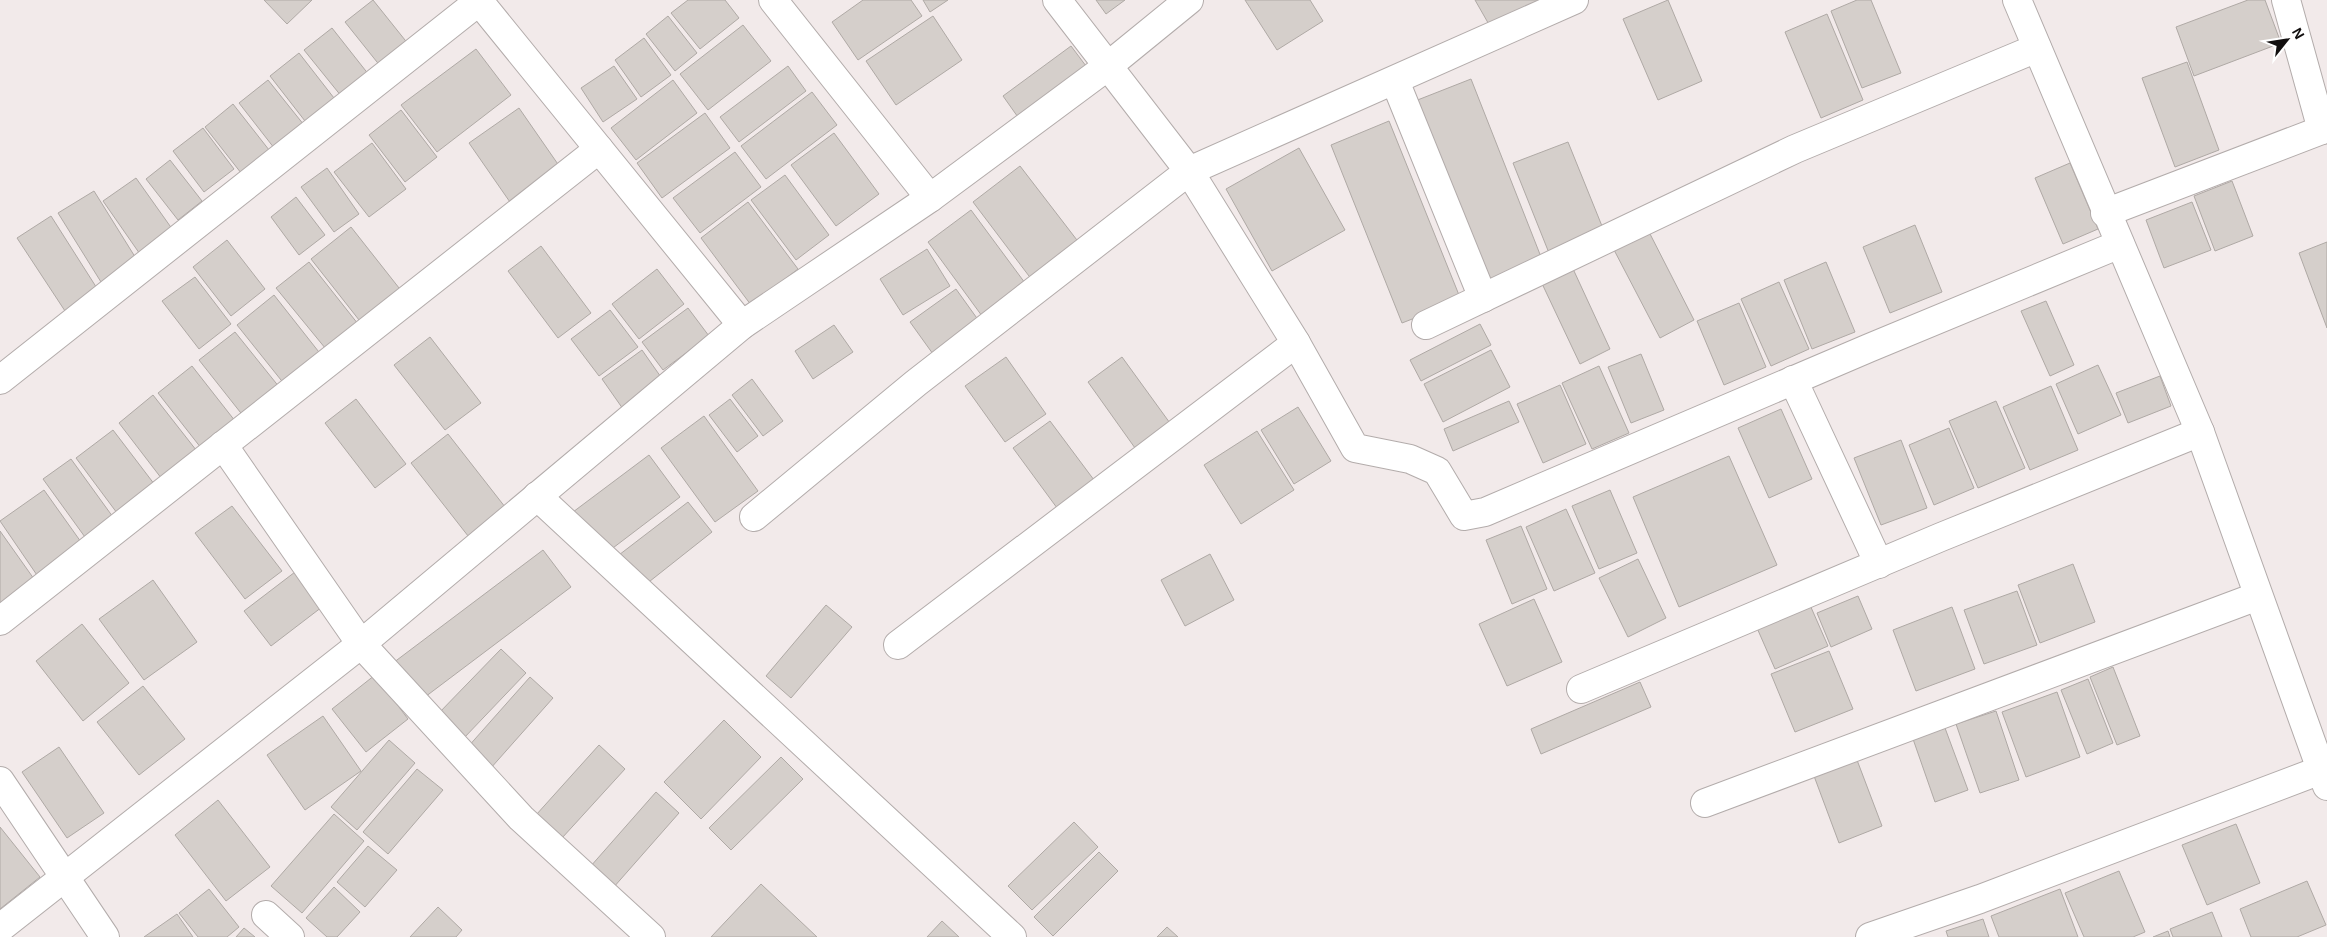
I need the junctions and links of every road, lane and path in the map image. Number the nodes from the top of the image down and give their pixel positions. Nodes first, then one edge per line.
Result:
1 (1057, 0) edge
2 (1189, 0) edge
3 (1574, 0) edge
4 (2017, 0) edge
5 (2286, 0) edge
6 (478, 1) edge
7 (781, 3) edge
8 (2037, 48) junction
9 (1108, 66) junction
10 (1395, 81) junction
11 (2324, 129) edge
12 (599, 149) junction
13 (1189, 171) junction
14 (930, 198) junction
15 (2105, 213) junction
16 (2120, 244) junction
17 (1483, 298) junction
18 (742, 324) junction
19 (1426, 325) dead end
20 (1296, 343) junction
21 (0, 380) edge
22 (1793, 380) junction
23 (2200, 432) junction
24 (223, 445) junction
25 (537, 496) junction
26 (754, 517) dead end
27 (1879, 564) junction
28 (2258, 596) junction
29 (0, 621) edge
30 (361, 644) junction
31 (898, 645) dead end
32 (1582, 689) dead end
33 (2324, 778) edge
34 (0, 781) edge
35 (1705, 803) dead end
36 (65, 876) junction
37 (266, 915) dead end
38 (0, 928) edge
39 (105, 937) edge
40 (290, 937) edge
41 (651, 937) edge
42 (1012, 937) edge
43 (1870, 937) edge

1 - 9 street
2 - 9 street
3 - 10 street
4 - 8 street
5 - 11 street
6 - 12 street
6 - 21 street
7 - 14 street
8 - 15 street
8 - 17 street
9 - 13 street
9 - 14 street
10 - 13 street
10 - 17 street
11 - 15 street
12 - 18 street
12 - 24 street
13 - 20 street
13 - 26 street
14 - 18 street
15 - 16 street
16 - 22 street
16 - 23 street
17 - 19 street
18 - 25 street
20 - 22 street
20 - 31 street
22 - 27 street
23 - 27 street
23 - 28 street
24 - 29 street
24 - 30 street
25 - 30 street
25 - 42 street
27 - 32 street
28 - 33 street
28 - 35 street
30 - 36 street
30 - 41 street
33 - 43 street
34 - 36 street
36 - 38 street
36 - 39 street
37 - 40 street

